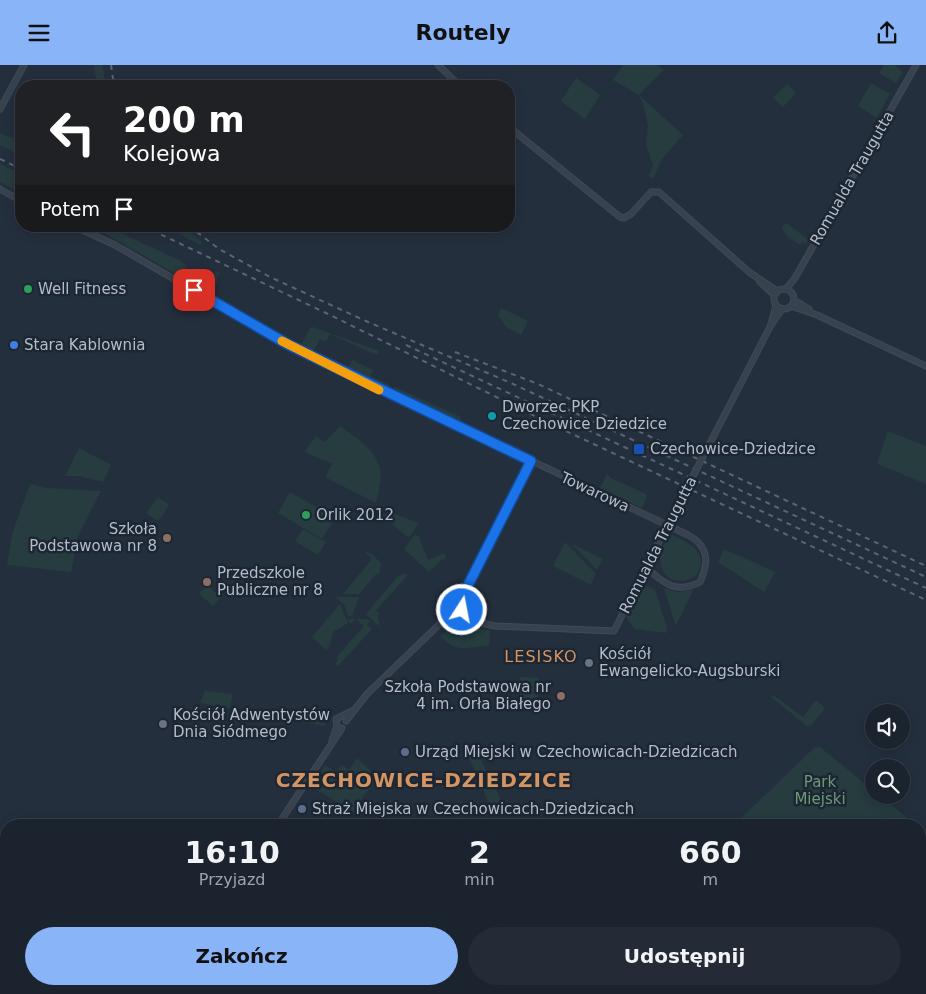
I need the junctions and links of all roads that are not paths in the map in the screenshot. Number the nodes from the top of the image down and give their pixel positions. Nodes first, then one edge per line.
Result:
1 (24, 65) edge
2 (438, 65) edge
3 (916, 65) edge
4 (16, 80) edge
5 (454, 80) edge
6 (15, 82) edge
7 (0, 109) edge
8 (515, 132) edge
9 (0, 189) edge
10 (15, 198) edge
11 (87, 232) edge
12 (795, 278) junction
13 (786, 289) junction
14 (776, 293) junction
15 (792, 293) junction
16 (794, 300) junction
17 (776, 306) junction
18 (791, 306) junction
19 (782, 309) junction
20 (818, 315) junction
21 (771, 325) junction
22 (926, 366) edge
23 (531, 461) junction
24 (647, 568) junction
25 (459, 603) junction
26 (462, 610) junction
27 (448, 616) junction
28 (458, 617) junction
29 (484, 623) junction
30 (344, 719) junction
31 (339, 727) junction
32 (282, 819) edge

1 - 4 street
2 - 5 street
3 - 12 street, Romualda Traugutta
6 - 7 street
8 - 14 street
9 - 10 street
11 - 23 street, Towarowa
12 - 13 street, Romualda Traugutta
12 - 15 street
13 - 14 street
13 - 15 street
14 - 17 street
15 - 16 street
16 - 18 street
16 - 20 street
17 - 19 street
17 - 21 street
18 - 19 street
18 - 20 street
19 - 21 street
20 - 22 street
21 - 24 street, Romualda Traugutta, bridge
23 - 24 street, Towarowa
23 - 25 street
24 - 29 street, Romualda Traugutta
25 - 26 street
25 - 27 street
26 - 28 street
26 - 29 street
27 - 28 street
27 - 30 street
28 - 29 street
30 - 31 street
30 - 31 street
31 - 32 street

